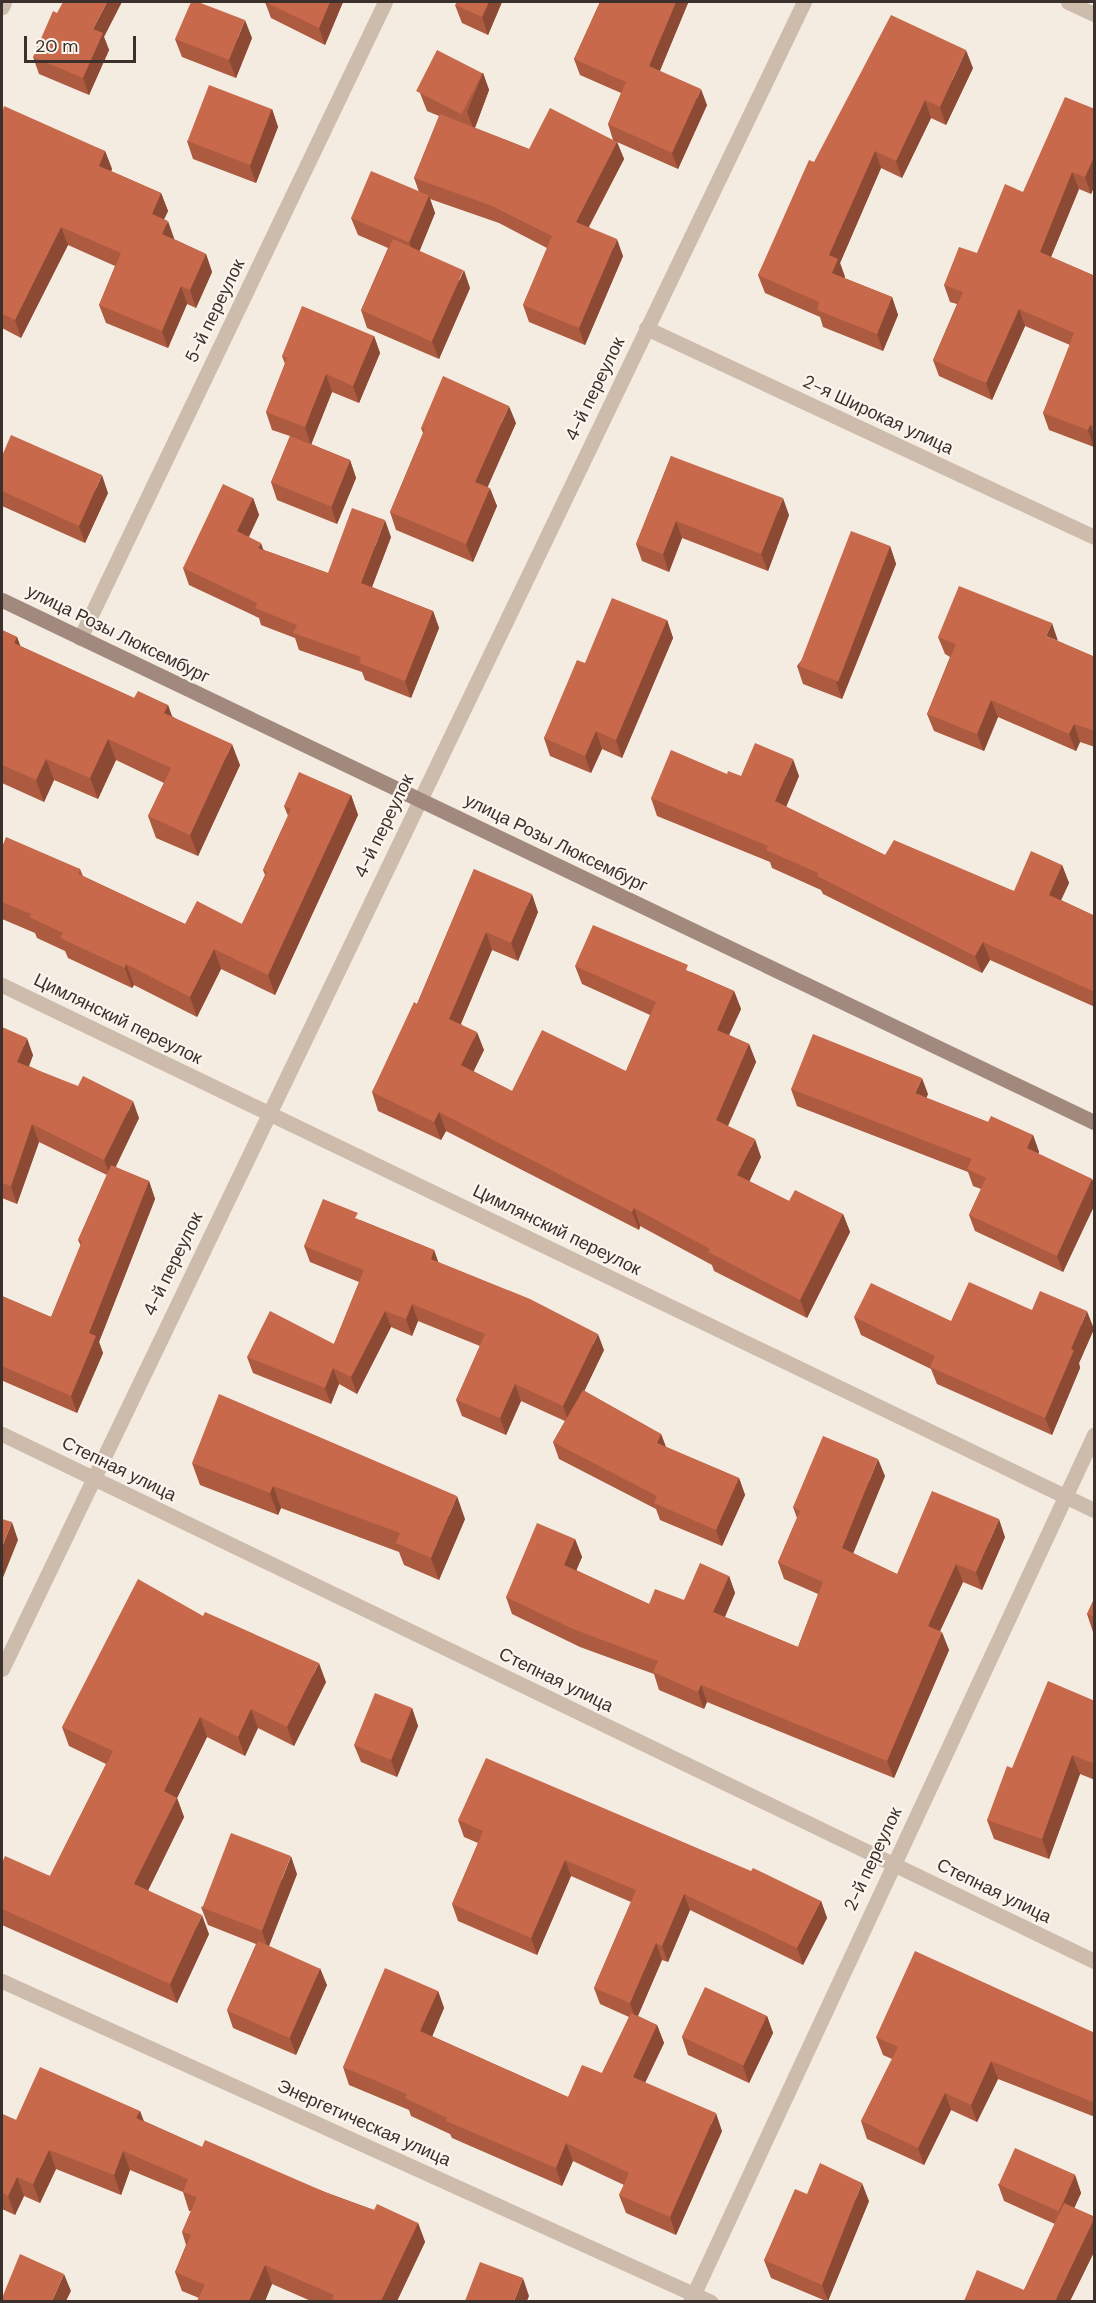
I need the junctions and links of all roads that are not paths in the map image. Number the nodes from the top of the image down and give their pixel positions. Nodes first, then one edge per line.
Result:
1 (4, 2) edge
2 (385, 2) edge
3 (804, 2) edge
4 (1068, 2) edge
5 (2, 7) edge
6 (1095, 14) edge
7 (646, 328) junction
8 (1095, 537) edge
9 (2, 600) edge
10 (80, 638) junction
11 (419, 800) junction
12 (2, 985) edge
13 (268, 1112) junction
14 (1095, 1122) edge
15 (2, 1434) edge
16 (1095, 1435) edge
17 (92, 1477) junction
18 (1066, 1496) junction
19 (1095, 1510) edge
20 (2, 1669) edge
21 (892, 1863) junction
22 (1095, 1961) edge
23 (2, 1981) edge
24 (692, 2298) edge
25 (711, 2301) edge

1 - 5 street
2 - 10 street, 5-й переулок
3 - 7 street, 4-й переулок
4 - 6 street
7 - 8 street, 2-я Широкая улица
7 - 11 street, 4-й переулок
9 - 10 street, улица Розы Люксембург
10 - 11 street, улица Розы Люксембург
11 - 13 street, 4-й переулок
11 - 14 street, улица Розы Люксембург
12 - 13 street, Цимлянский переулок
13 - 17 street, 4-й переулок
13 - 18 street, Цимлянский переулок
15 - 17 street, Степная улица
16 - 18 street, 2-й переулок
17 - 20 street, 4-й переулок
17 - 21 street, Степная улица
18 - 19 street, Цимлянский переулок
18 - 21 street, 2-й переулок
21 - 22 street, Степная улица
21 - 24 street, 2-й переулок
23 - 24 street, Энергетическая улица
24 - 25 street, Энергетическая улица

